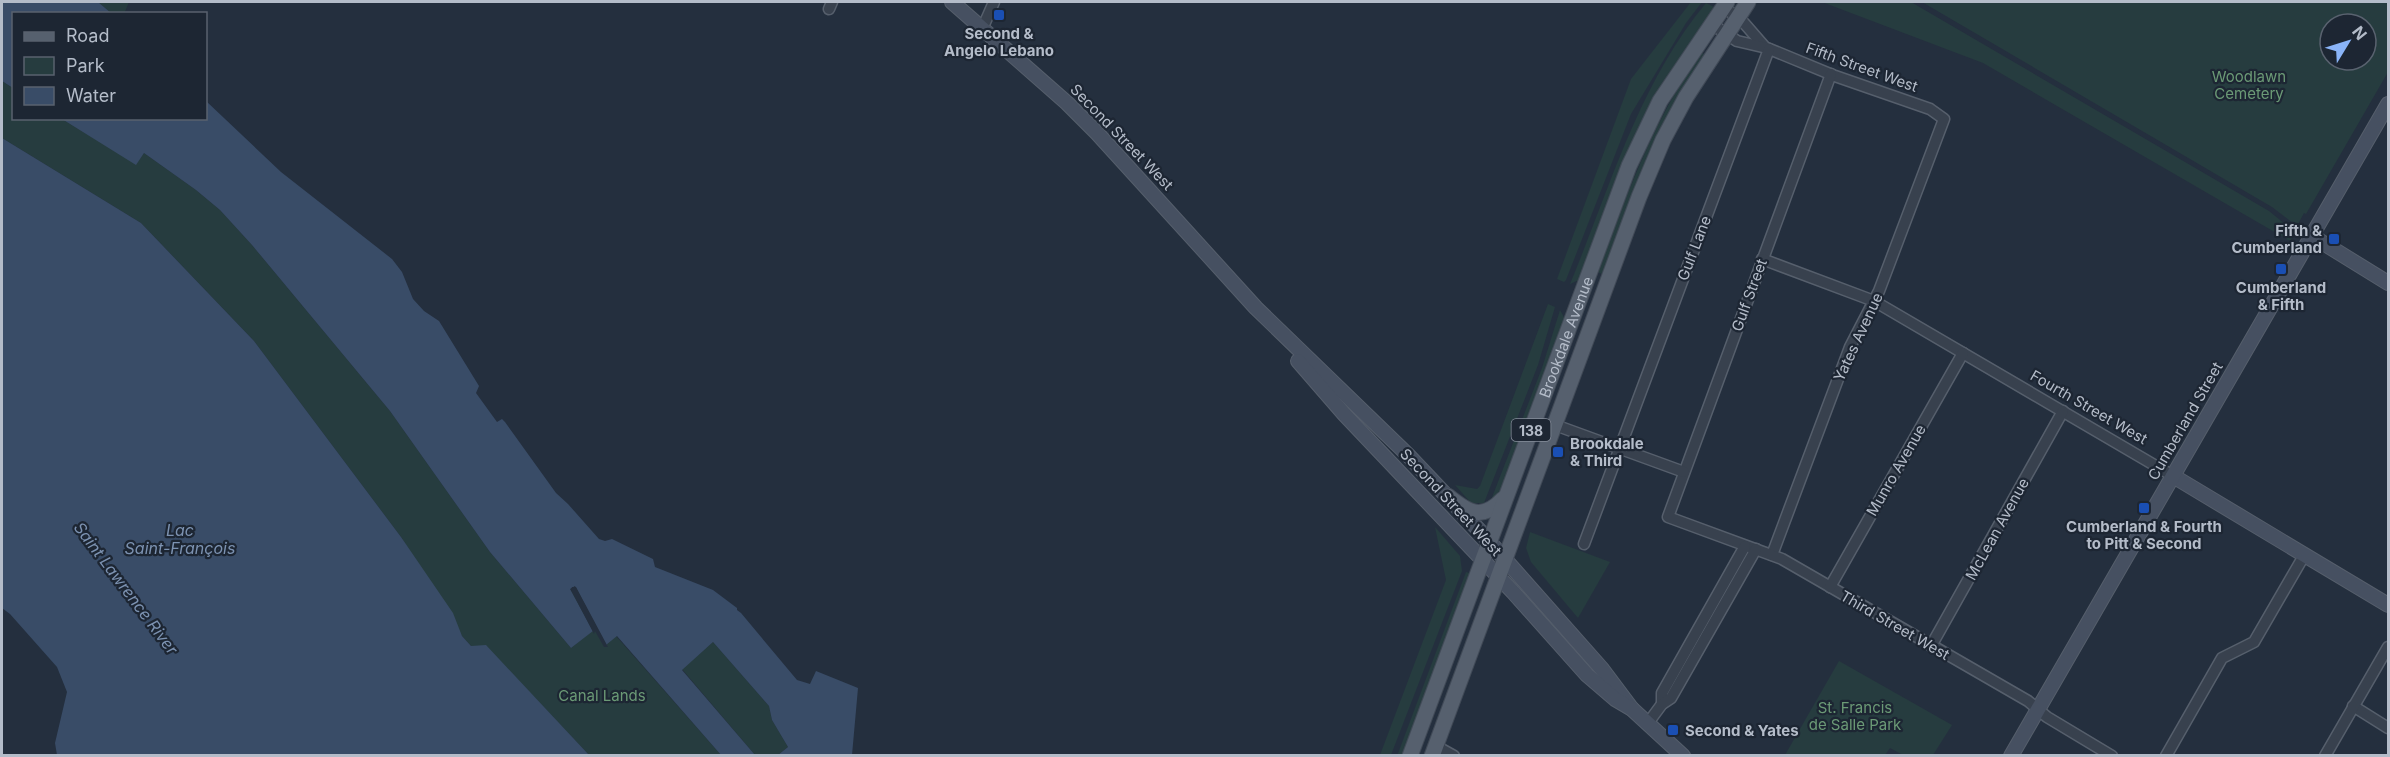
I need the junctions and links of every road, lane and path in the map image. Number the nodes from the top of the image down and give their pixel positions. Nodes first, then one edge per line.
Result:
1 (952, 2) edge
2 (994, 2) edge
3 (1748, 2) edge
4 (1725, 4) edge
5 (1738, 17) junction
6 (1713, 25) junction
7 (983, 27) junction
8 (1727, 35) junction
9 (1768, 48) junction
10 (1832, 74) junction
11 (2386, 114) edge
12 (1944, 119) joint
13 (2312, 236) junction
14 (1762, 259) junction
15 (2388, 283) edge
16 (1874, 301) junction
17 (1256, 308) junction
18 (1597, 309) junction
19 (1576, 311) junction
20 (1962, 353) junction
21 (2063, 411) junction
22 (1555, 425) junction
23 (1619, 448) junction
24 (1684, 472) junction
25 (2173, 476) junction
26 (1507, 495) junction
27 (1448, 496) junction
28 (1668, 517) joint
29 (1489, 542) junction
30 (1584, 544) dead end
31 (1750, 547) junction
32 (2305, 554) junction
33 (1772, 555) junction
34 (1483, 560) junction
35 (1505, 560) junction
36 (1498, 576) junction
37 (1830, 587) junction
38 (2388, 605) edge
39 (1931, 646) junction
40 (2388, 647) edge
41 (2353, 706) junction
42 (1632, 709) junction
43 (2037, 709) junction
44 (1648, 723) junction
45 (2388, 728) edge
46 (1434, 751) edge
47 (1410, 756) edge
48 (1454, 756) edge
49 (1683, 756) edge
50 (2011, 756) edge
51 (2112, 756) edge
52 (2166, 756) edge
53 (2325, 756) edge

1 - 7 main road, Second Street West
2 - 7 street
3 - 5 main road, Brookdale Avenue
4 - 5 street, Fifth Street West
4 - 6 main road, Brookdale Avenue
5 - 8 main road, Brookdale Avenue
5 - 9 street, Fifth Street West
6 - 8 street, Fifth Street West
6 - 19 main road, Brookdale Avenue
7 - 17 main road, Second Street West
8 - 9 street, Fifth Street West
8 - 18 main road, Brookdale Avenue
9 - 10 street, Fifth Street West
9 - 23 street, Gulf Lane
10 - 12 street, Fifth Street West
10 - 14 street, Gulf Street
11 - 13 main road, Cumberland Street
12 - 16 street, Yates Avenue
13 - 15 main road
13 - 25 main road, Cumberland Street
14 - 16 street, Fourth Street West
14 - 24 street, Gulf Street
16 - 20 street, Fourth Street West
16 - 33 street, Yates Avenue
17 - 27 main road, Second Street West
17 - 34 main road, Second Street West
18 - 19 main road
18 - 22 main road, Brookdale Avenue
19 - 26 main road, Brookdale Avenue / 138
20 - 21 street, Fourth Street West
20 - 37 street, Munro Avenue
21 - 25 street, Fourth Street West
21 - 39 street, McLean Avenue
22 - 23 street
22 - 35 main road, Brookdale Avenue / 138
23 - 24 street
23 - 30 street, Gulf Lane
24 - 28 street, Gulf Street
25 - 32 main road, Fourth Street West
25 - 43 main road, Cumberland Street
26 - 27 main road
26 - 29 main road, Brookdale Avenue / 138
27 - 29 main road, Second Street West
28 - 31 street, Third Street West
29 - 34 main road, Brookdale Avenue
29 - 35 main road, Second Street West
31 - 33 street, Third Street West
31 - 44 street
32 - 38 main road, Fourth Street West
32 - 52 street
33 - 37 street, Third Street West
34 - 36 main road, Second Street West
34 - 47 main road, Brookdale Avenue
35 - 36 main road, Brookdale Avenue
35 - 42 main road, Second Street West
36 - 42 main road, Second Street West
36 - 46 main road, Brookdale Avenue
37 - 39 street, Third Street West
39 - 43 street, Third Street West
40 - 41 street
41 - 45 street
41 - 53 street
42 - 44 main road, Second Street West
43 - 50 main road, Cumberland Street
43 - 51 street, Third Street West
44 - 49 main road, Second Street West
46 - 48 street

